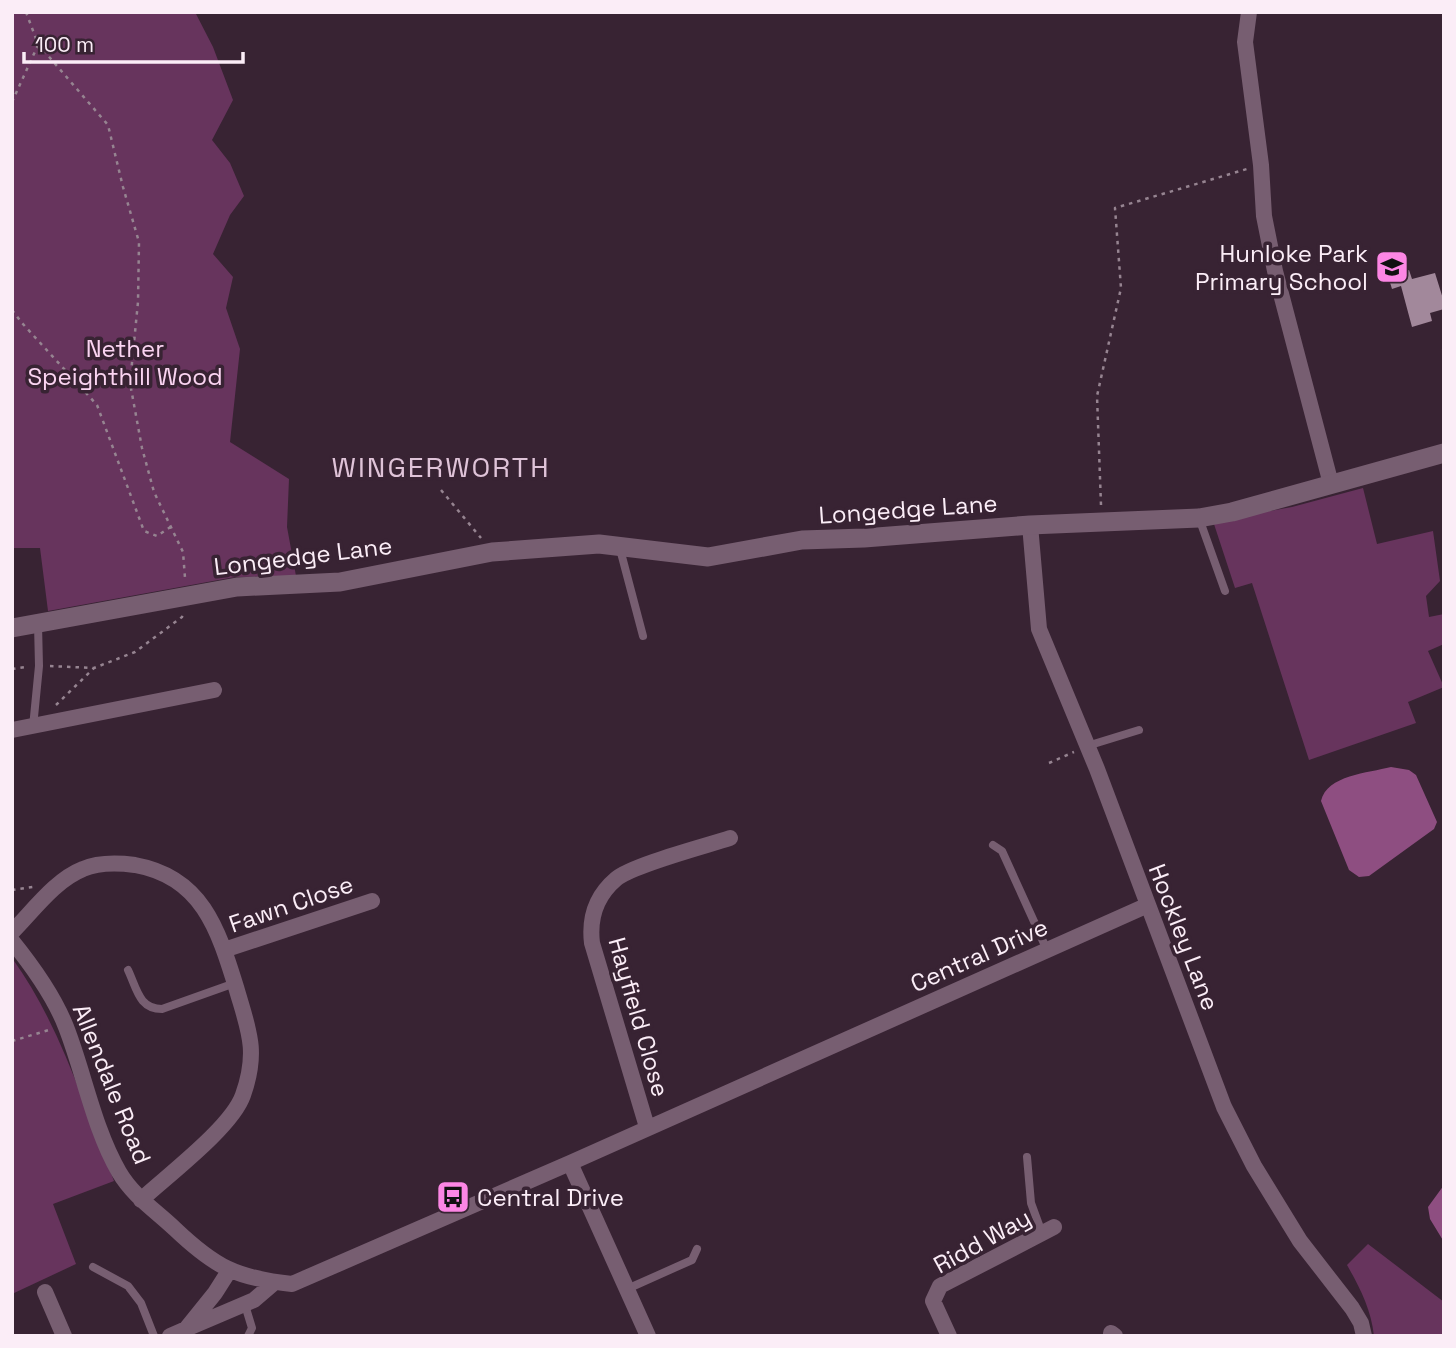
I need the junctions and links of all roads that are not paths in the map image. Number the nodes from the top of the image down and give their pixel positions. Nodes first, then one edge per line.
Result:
1 (1250, 12) edge
2 (1444, 453) edge
3 (1331, 484) junction
4 (1199, 518) junction
5 (1030, 525) junction
6 (619, 546) junction
7 (1225, 591) dead end
8 (37, 621) junction
9 (12, 628) edge
10 (643, 636) dead end
11 (214, 690) dead end
12 (33, 726) junction
13 (12, 730) edge
14 (1139, 730) dead end
15 (1087, 747) junction
16 (730, 838) dead end
17 (993, 845) dead end
18 (372, 901) dead end
19 (1148, 905) junction
20 (12, 932) edge
21 (12, 942) edge
22 (225, 950) junction
23 (1047, 950) junction
24 (128, 970) dead end
25 (234, 983) junction
26 (647, 1127) junction
27 (1027, 1157) dead end
28 (570, 1163) junction
29 (141, 1200) junction
30 (1048, 1230) joint
31 (697, 1249) dead end
32 (93, 1267) dead end
33 (229, 1271) junction
34 (283, 1283) junction
35 (627, 1289) junction
36 (45, 1292) dead end
37 (245, 1304) junction
38 (186, 1329) junction
39 (645, 1335) edge
40 (64, 1336) edge
41 (154, 1336) edge
42 (170, 1336) edge
43 (248, 1336) edge
44 (948, 1336) edge
45 (1364, 1336) edge

1 - 3 street
2 - 3 street, Longedge Lane
3 - 4 street, Longedge Lane
4 - 5 street, Longedge Lane
4 - 7 lane
5 - 6 street, Longedge Lane
5 - 15 street, Hockley Lane
6 - 8 street, Longedge Lane
6 - 10 lane
8 - 9 street, Longedge Lane
8 - 12 lane
11 - 12 street
12 - 13 street
14 - 15 lane
15 - 19 street, Hockley Lane
16 - 26 street, Hayfield Close
17 - 23 lane
18 - 22 street, Fawn Close
19 - 23 street, Central Drive
19 - 45 street, Hockley Lane
20 - 22 street
21 - 29 street, Allendale Road
22 - 25 street
23 - 26 street, Central Drive
24 - 25 lane
25 - 29 street
26 - 28 street, Central Drive
27 - 30 lane
28 - 34 street, Central Drive
28 - 35 street
29 - 33 street, Allendale Road
30 - 44 street, Ridd Way
31 - 35 lane
32 - 41 lane
33 - 34 street, Allendale Road
33 - 38 street, Central Drive
34 - 37 street, Central Drive
35 - 39 street
36 - 40 street
37 - 38 street, Central Drive
37 - 43 lane
38 - 42 street, Central Drive

